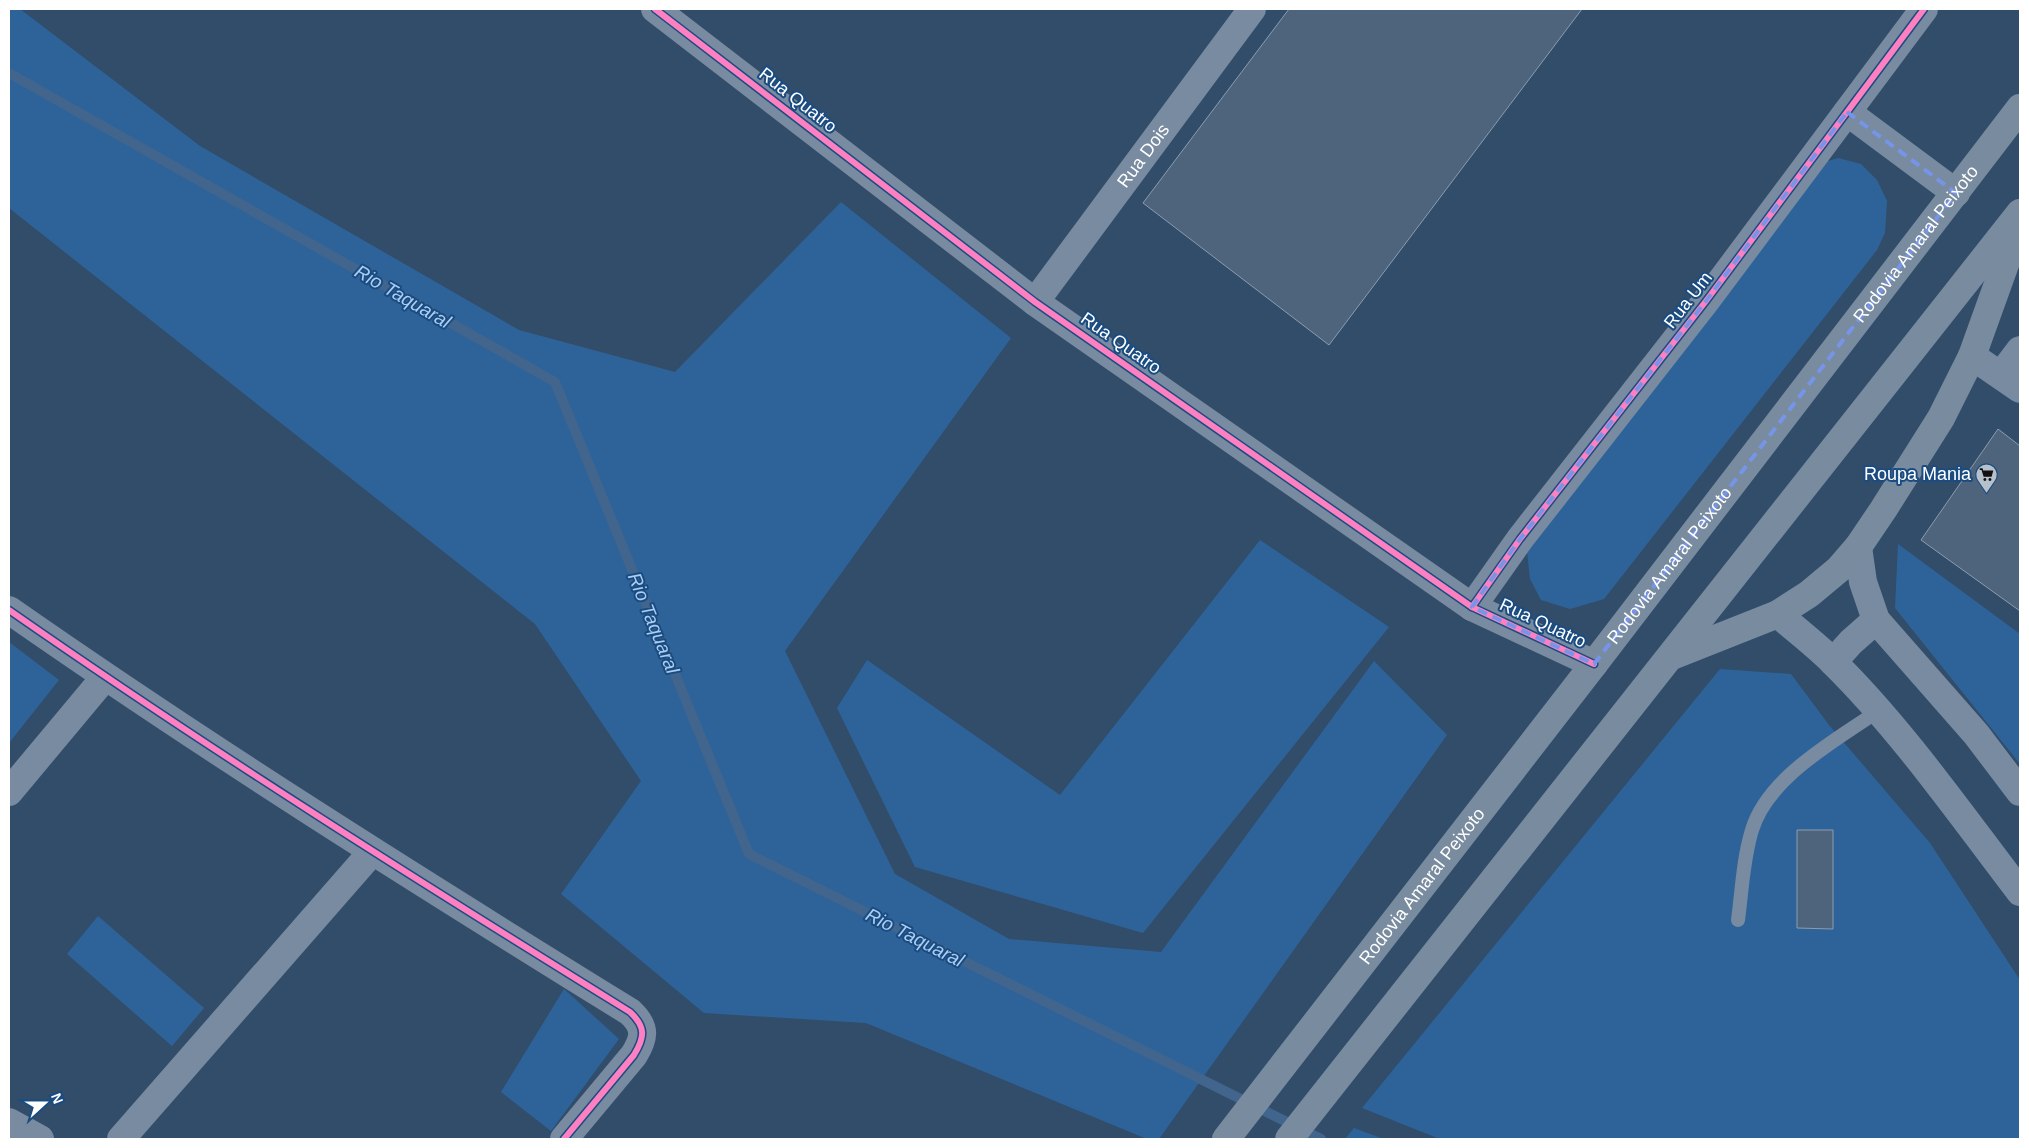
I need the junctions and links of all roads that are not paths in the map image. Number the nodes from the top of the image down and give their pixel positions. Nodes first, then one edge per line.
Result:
1 (655, 9) edge
2 (1252, 9) edge
3 (1924, 9) edge
4 (2020, 108) edge
5 (1847, 112) junction
6 (1956, 193) junction
7 (2020, 213) edge
8 (2020, 222) edge
9 (1035, 302) junction
10 (2020, 350) edge
11 (1972, 356) junction
12 (2010, 382) edge
13 (1858, 547) junction
14 (1472, 607) junction
15 (9, 610) edge
16 (1778, 614) junction
17 (1876, 620) junction
18 (1669, 658) junction
19 (1832, 662) junction
20 (1594, 664) junction
21 (105, 677) junction
22 (1878, 711) junction
23 (9, 792) edge
24 (2020, 792) edge
25 (372, 852) junction
26 (2020, 892) edge
27 (1738, 920) dead end
28 (9, 1122) edge
29 (40, 1139) edge
30 (121, 1139) edge
31 (564, 1139) edge
32 (1226, 1139) edge
33 (1289, 1139) edge

1 - 9 street, Rua Quatro
2 - 9 street, Rua Dois
3 - 5 street, Rua Um
4 - 6 highway, Rodovia Amaral Peixoto
5 - 6 street
5 - 14 street, Rua Um
6 - 20 highway, Rodovia Amaral Peixoto
7 - 18 highway
8 - 11 highway
9 - 14 street, Rua Quatro
10 - 12 street
11 - 12 street
11 - 13 highway
13 - 16 highway
13 - 17 street
14 - 20 street, Rua Quatro
15 - 21 street
16 - 18 highway
16 - 19 street
17 - 19 street
17 - 24 street
18 - 33 highway
19 - 22 street
20 - 32 highway, Rodovia Amaral Peixoto
21 - 23 street
21 - 25 street
22 - 26 street
22 - 27 lane
25 - 30 street
25 - 31 street
28 - 29 street

